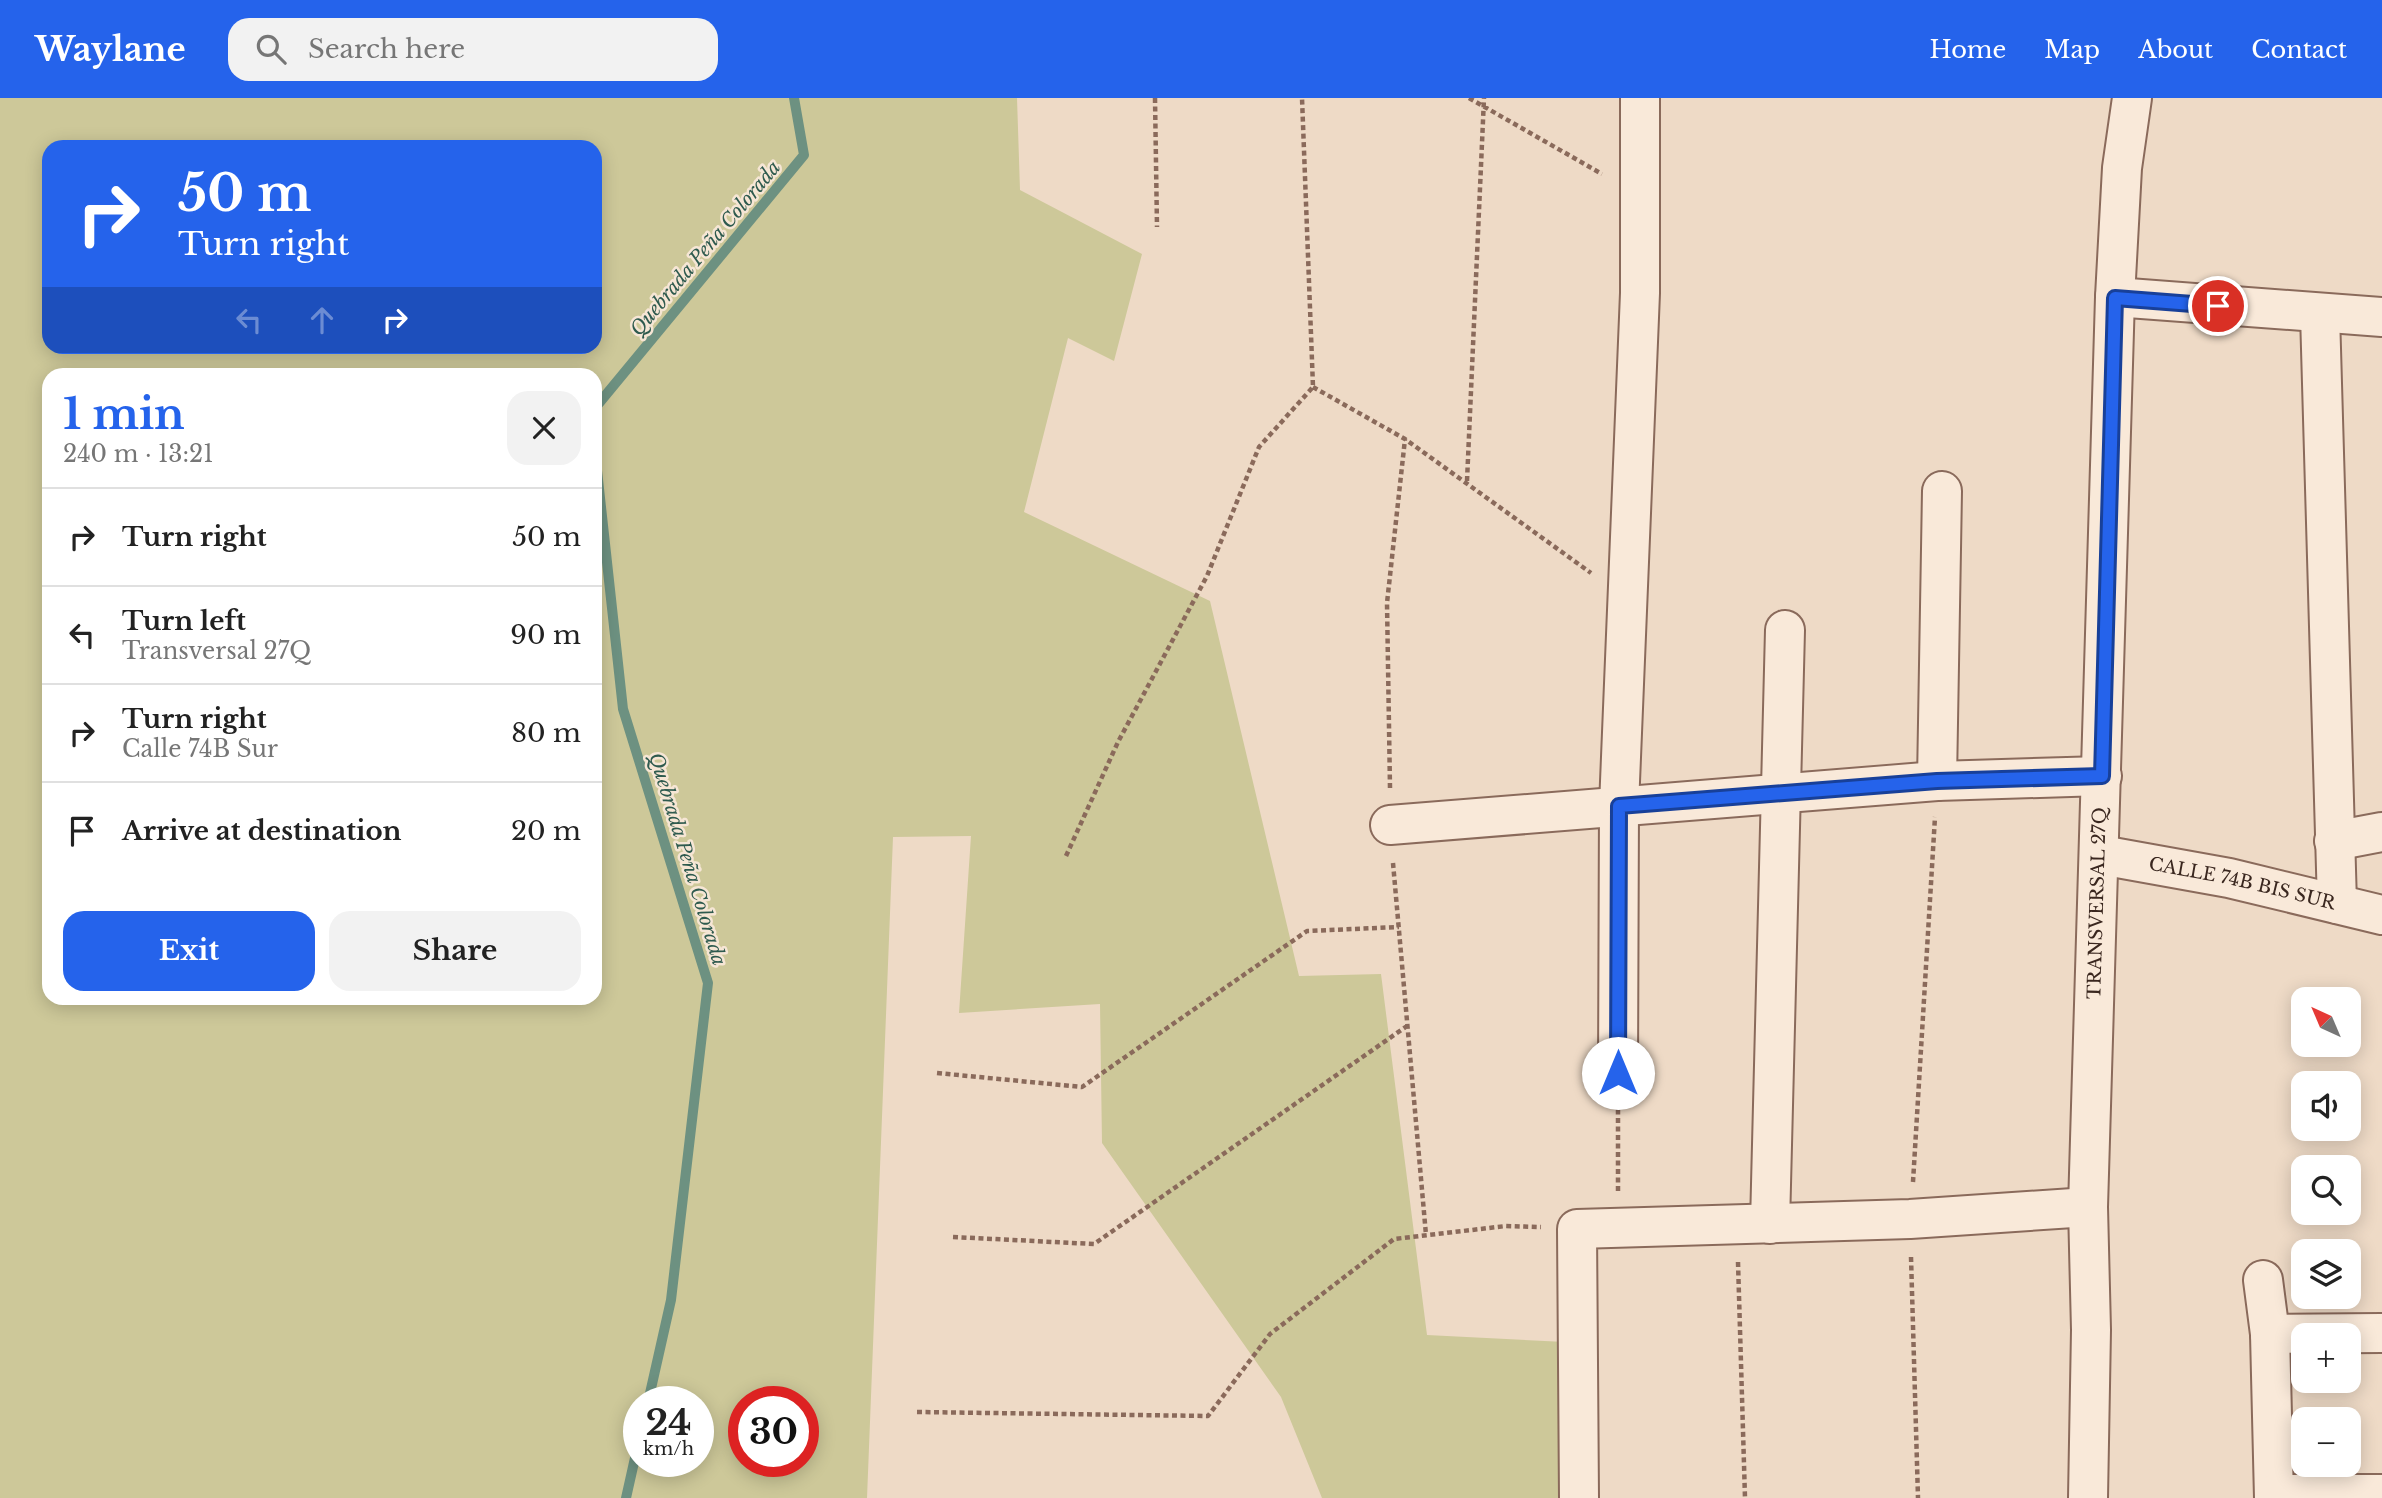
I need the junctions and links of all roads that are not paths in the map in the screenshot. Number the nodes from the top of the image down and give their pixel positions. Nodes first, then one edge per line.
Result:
1 (1640, 98) edge
2 (2132, 98) edge
3 (2115, 298) junction
4 (2320, 314) junction
5 (2382, 317) edge
6 (1942, 491) dead end
7 (1785, 630) dead end
8 (2102, 776) junction
9 (1937, 781) junction
10 (1780, 793) junction
11 (1619, 806) junction
12 (1390, 825) dead end
13 (2382, 832) edge
14 (2334, 841) junction
15 (2101, 855) junction
16 (2337, 904) junction
17 (2382, 915) edge
18 (1618, 1073) road end
19 (2088, 1207) junction
20 (1754, 1225) junction
21 (2263, 1280) dead end
22 (2382, 1333) edge
23 (2270, 1334) junction
24 (2382, 1494) edge
25 (2274, 1496) edge
26 (1579, 1498) edge
27 (2088, 1498) edge

1 - 11 street
2 - 3 street, TRANSVERSAL 27Q
3 - 4 street
3 - 8 street, TRANSVERSAL 27Q
4 - 5 street
4 - 14 street
6 - 9 street
7 - 10 street
8 - 9 street
8 - 15 street, TRANSVERSAL 27Q
9 - 10 street
10 - 11 street
10 - 20 street
11 - 12 street
11 - 18 street
13 - 14 street
14 - 16 street
15 - 16 street, CALLE 74B BIS SUR
15 - 19 street, TRANSVERSAL 27Q
16 - 17 street, CALLE 74B BIS SUR
19 - 20 street
19 - 27 street, TRANSVERSAL 27Q
20 - 26 street
21 - 23 street
22 - 23 street
23 - 25 street
24 - 25 street

